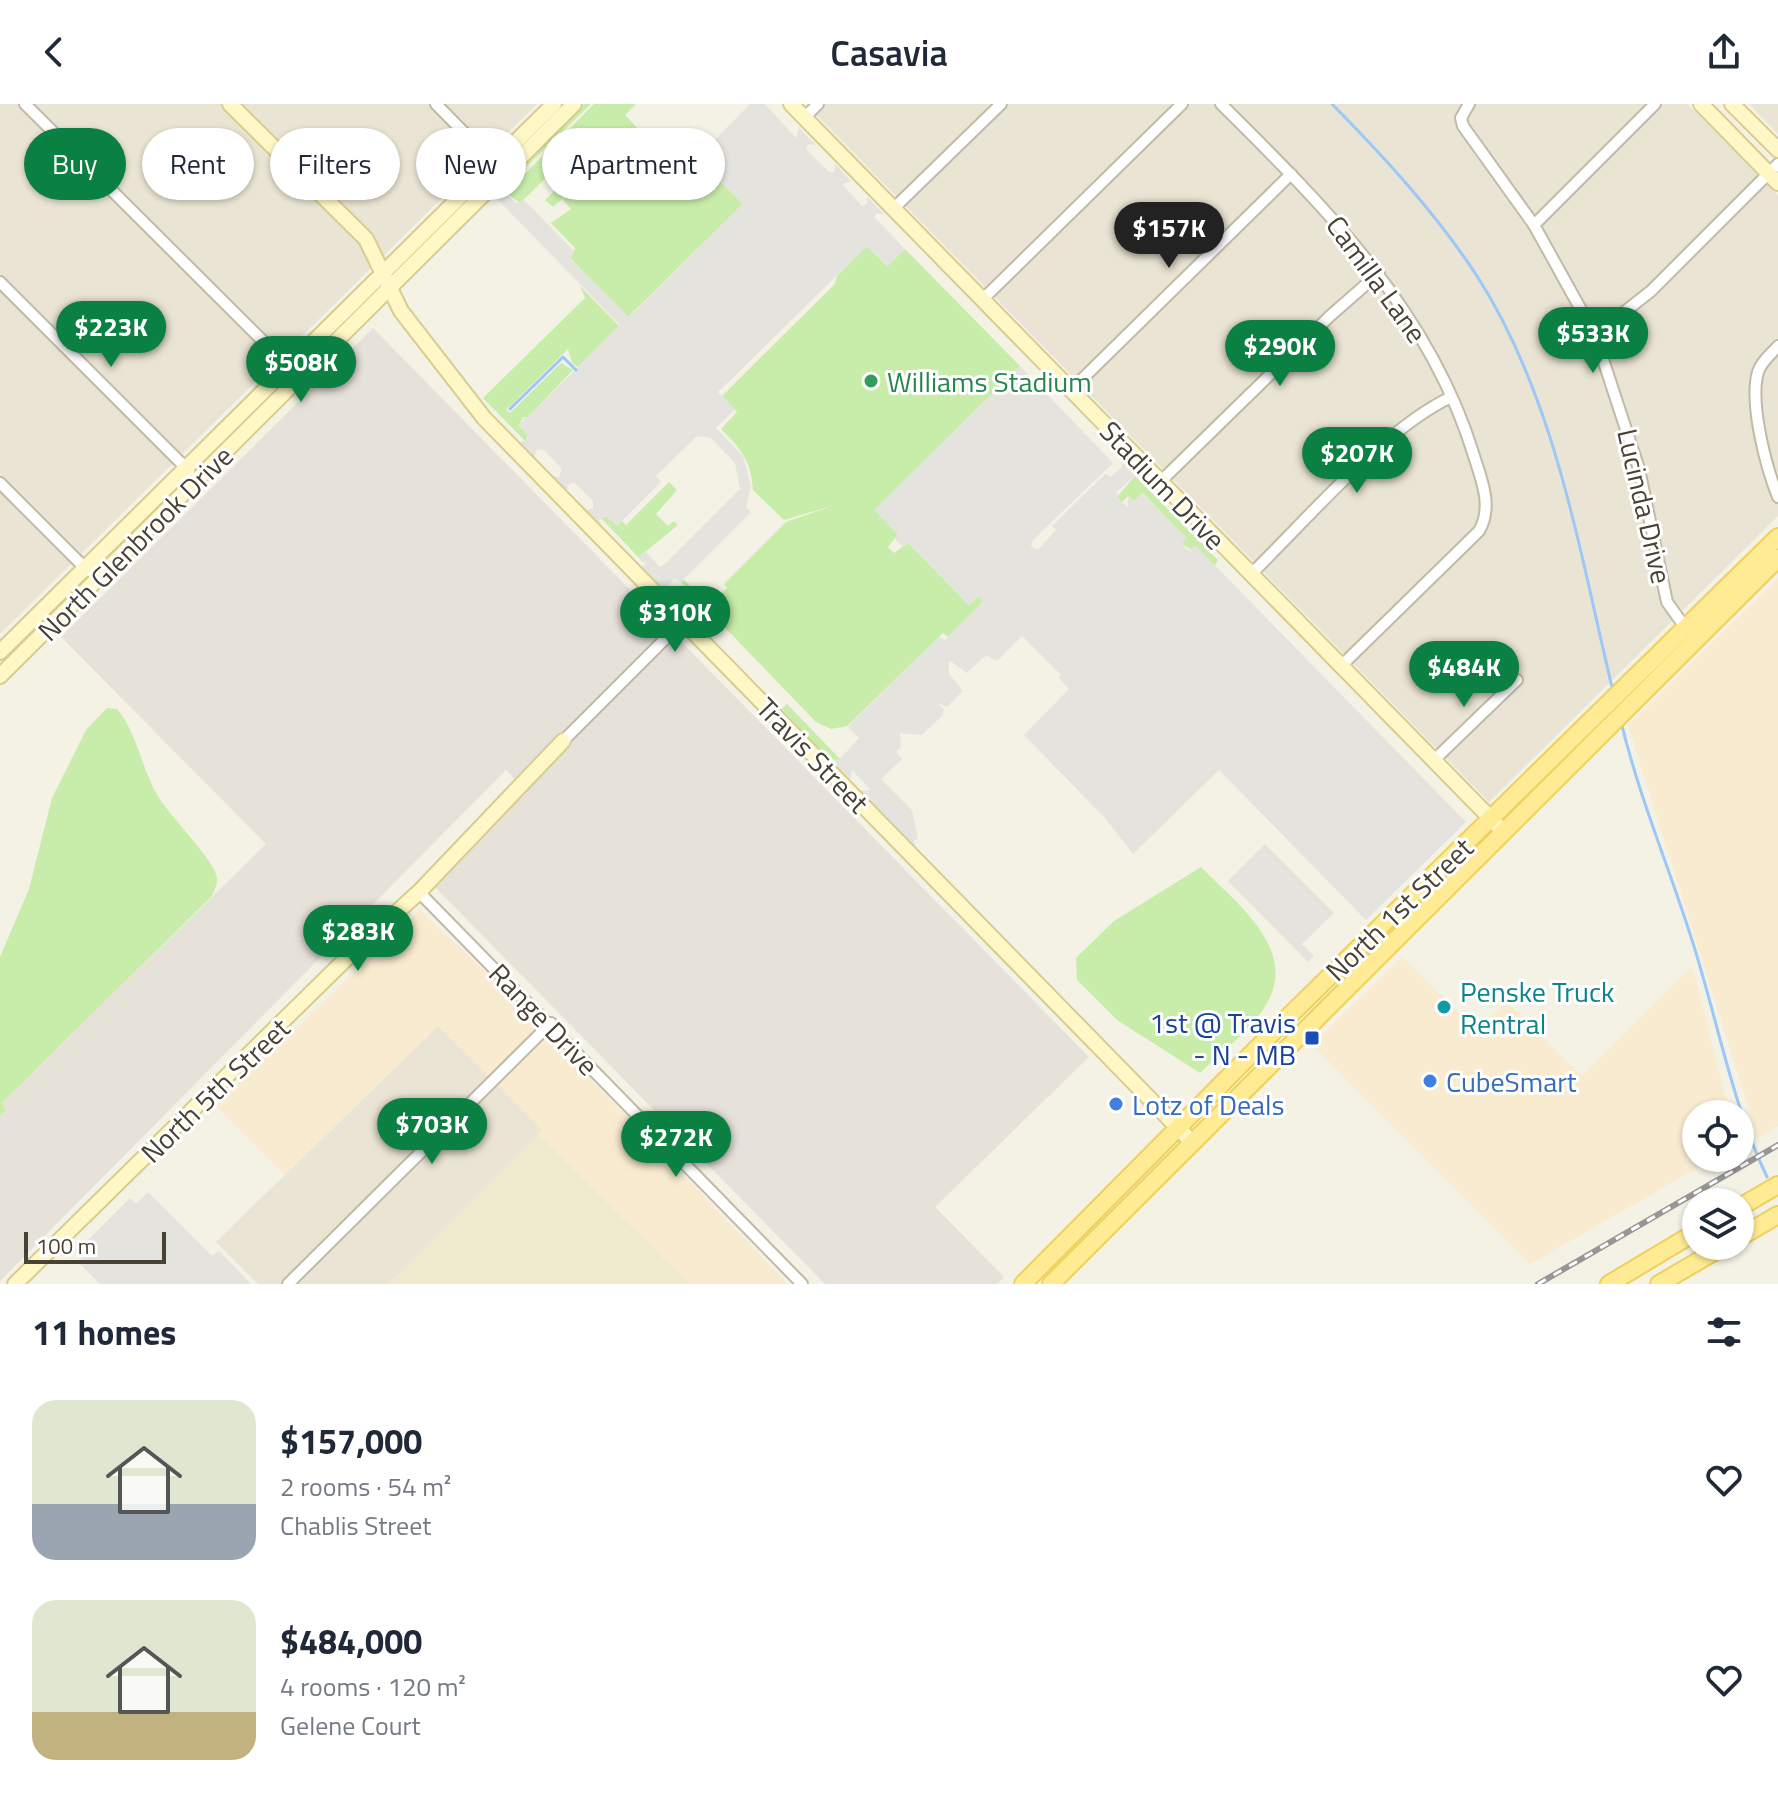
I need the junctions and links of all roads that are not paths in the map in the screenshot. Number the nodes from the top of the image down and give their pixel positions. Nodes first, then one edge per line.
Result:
1 (25, 104) edge
2 (230, 104) edge
3 (436, 104) edge
4 (554, 104) edge
5 (574, 104) edge
6 (791, 104) edge
7 (818, 104) edge
8 (1001, 104) edge
9 (1182, 104) edge
10 (1221, 104) edge
11 (1469, 104) edge
12 (1655, 104) edge
13 (1701, 104) edge
14 (1732, 104) edge
15 (804, 118) junction
16 (460, 128) edge
17 (526, 137) edge
18 (526, 145) edge
19 (1778, 150) edge
20 (1775, 173) edge
21 (1291, 174) junction
22 (463, 200) edge
23 (469, 200) edge
24 (893, 209) junction
25 (1534, 225) junction
26 (384, 271) junction
27 (1379, 273) junction
28 (0, 282) edge
29 (389, 287) junction
30 (982, 300) junction
31 (1595, 335) junction
32 (1778, 346) edge
33 (288, 366) junction
34 (300, 378) junction
35 (1071, 390) junction
36 (1451, 397) junction
37 (187, 469) junction
38 (199, 480) junction
39 (1160, 482) junction
40 (0, 483) edge
41 (1778, 497) edge
42 (1778, 537) edge
43 (1778, 558) edge
44 (85, 568) junction
45 (1250, 575) junction
46 (98, 581) junction
47 (683, 621) junction
48 (1690, 634) junction
49 (0, 652) edge
50 (1340, 667) junction
51 (0, 676) edge
52 (1517, 680) dead end
53 (1603, 709) junction
54 (563, 741) joint
55 (1433, 761) junction
56 (1559, 777) junction
57 (1491, 819) junction
58 (1503, 831) junction
59 (419, 892) junction
60 (551, 1023) junction
61 (1274, 1031) junction
62 (1288, 1046) junction
63 (1179, 1128) junction
64 (1192, 1142) junction
65 (1155, 1152) junction
66 (1168, 1166) junction
67 (1778, 1185) edge
68 (1754, 1199) edge
69 (1778, 1215) edge
70 (1754, 1229) edge
71 (1682, 1240) edge
72 (1700, 1260) edge
73 (15, 1284) edge
74 (288, 1284) edge
75 (802, 1284) edge
76 (1023, 1284) edge
77 (1051, 1284) edge
78 (1609, 1284) edge
79 (1659, 1284) edge

1 - 33 street
2 - 26 street, Travis Street
3 - 16 street
4 - 17 street, North Glenbrook Drive
5 - 18 street, North Glenbrook Drive
6 - 15 street, Stadium Drive
7 - 15 street
8 - 24 street
9 - 30 street
10 - 21 street, Camilla Lane
11 - 25 street, Lucinda Drive
12 - 25 street
13 - 20 street
14 - 19 street
15 - 24 street, Stadium Drive
20 - 31 street
21 - 27 street, Camilla Lane
21 - 35 street
22 - 26 street, North Glenbrook Drive
23 - 29 street, North Glenbrook Drive
24 - 30 street, Stadium Drive
25 - 31 street, Lucinda Drive
26 - 29 street, Travis Street
26 - 33 street, North Glenbrook Drive
27 - 36 street, Camilla Lane
27 - 39 street
28 - 37 street
29 - 34 street, North Glenbrook Drive
29 - 47 street, Travis Street
30 - 35 street, Stadium Drive
31 - 48 street, Lucinda Drive
32 - 41 street
33 - 34 street
33 - 37 street, North Glenbrook Drive
34 - 38 street, North Glenbrook Drive
35 - 39 street, Stadium Drive
36 - 45 street
36 - 50 street, Camilla Lane
37 - 38 street
37 - 44 street, North Glenbrook Drive
38 - 46 street, North Glenbrook Drive
39 - 45 street, Stadium Drive
40 - 44 street
42 - 48 main road, North 1st Street
43 - 48 main road, North 1st Street
44 - 46 street
44 - 49 street, North Glenbrook Drive
45 - 50 street, Stadium Drive
46 - 51 street, North Glenbrook Drive
47 - 54 street, North 5th Street
47 - 63 street, Travis Street
48 - 53 main road, North 1st Street
48 - 56 main road, North 1st Street
50 - 55 street, Stadium Drive
52 - 55 street
53 - 56 main road
53 - 57 main road, North 1st Street
54 - 59 street, North 5th Street
55 - 57 street, Stadium Drive
56 - 58 main road, North 1st Street
57 - 58 street, Stadium Drive
57 - 61 main road, North 1st Street
58 - 62 main road, North 1st Street
59 - 60 street, Range Drive
59 - 73 street, North 5th Street
60 - 74 street
60 - 75 street, Range Drive
61 - 62 main road
61 - 63 main road, North 1st Street
62 - 64 main road, North 1st Street
63 - 64 street, Travis Street
63 - 65 main road, North 1st Street
64 - 66 main road, North 1st Street
65 - 66 main road
65 - 76 main road, North 1st Street
66 - 77 main road, North 1st Street
67 - 68 main road
69 - 70 main road
71 - 78 main road
72 - 79 main road

